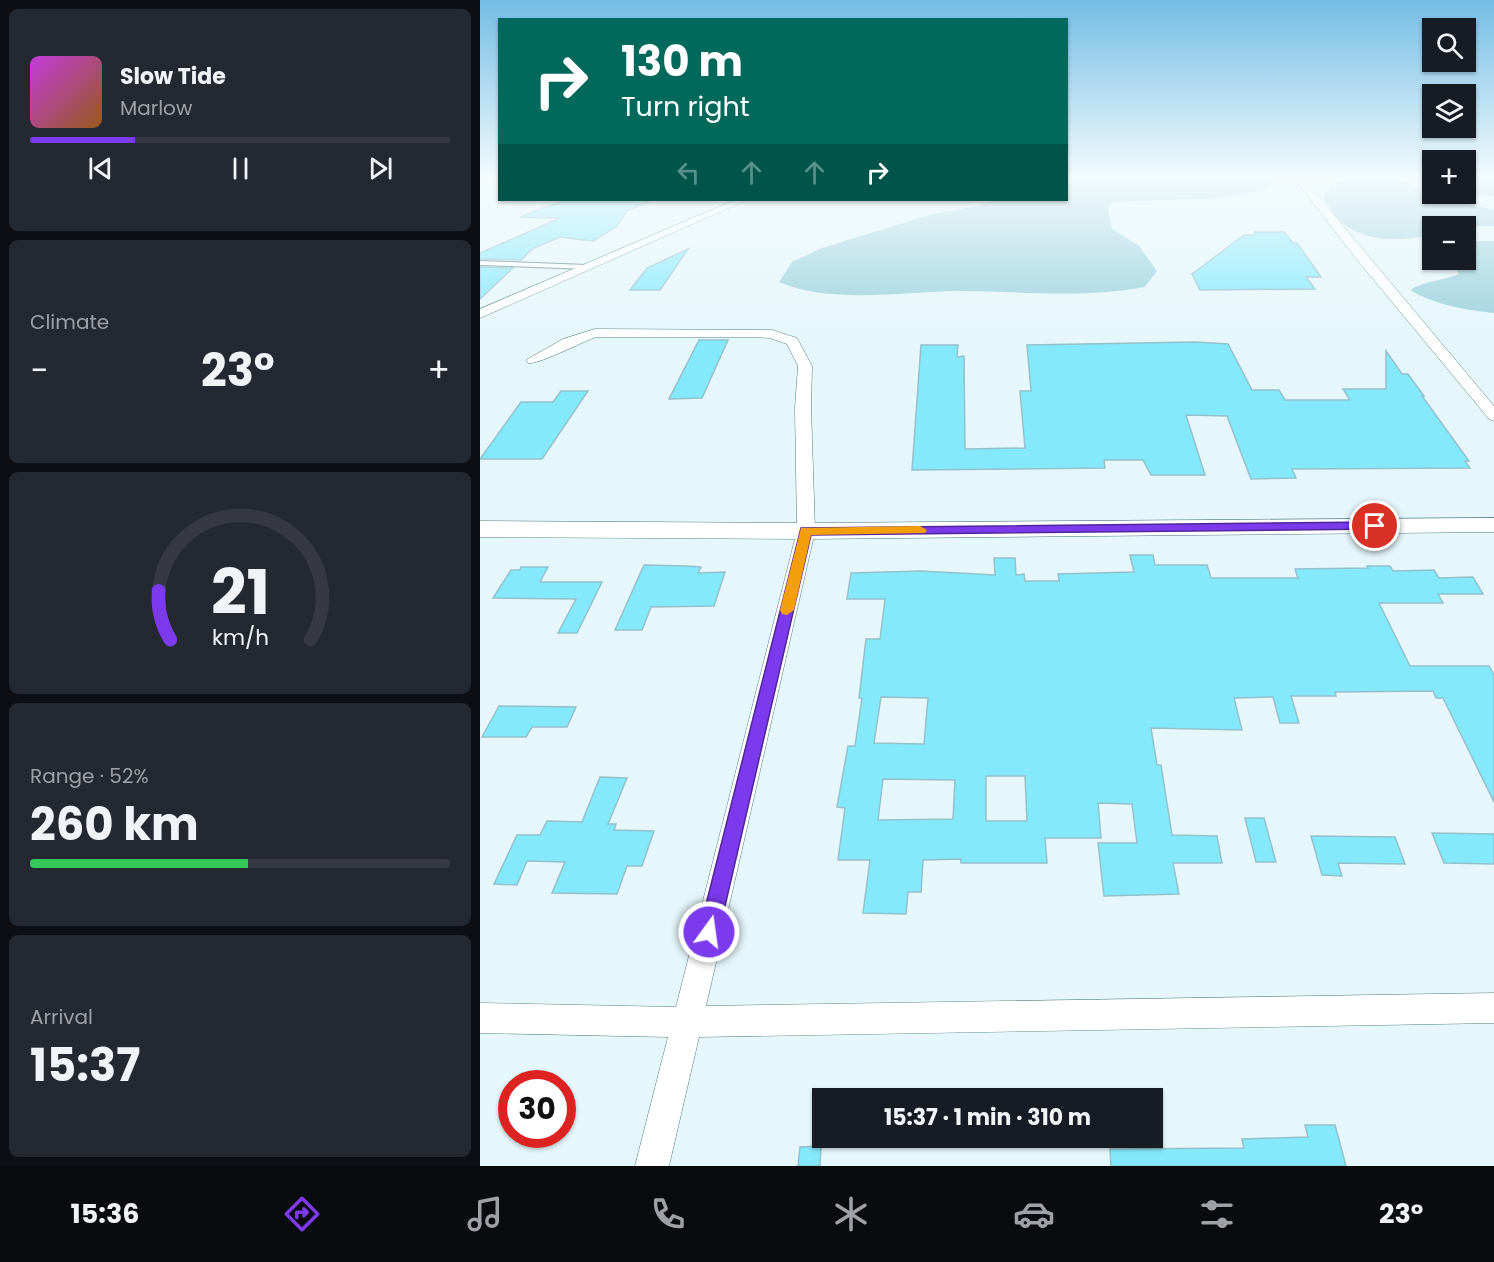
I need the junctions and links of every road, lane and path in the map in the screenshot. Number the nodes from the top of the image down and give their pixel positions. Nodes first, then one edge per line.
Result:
1 (667, 232) edge
2 (1341, 232) edge
3 (480, 263) edge
4 (587, 267) junction
5 (480, 314) edge
6 (533, 360) dead end
7 (1494, 416) edge
8 (1494, 525) edge
9 (480, 529) edge
10 (806, 531) junction
11 (1494, 1008) edge
12 (480, 1018) edge
13 (688, 1022) junction
14 (652, 1166) edge

1 - 4 street
2 - 7 street
3 - 4 lane
4 - 5 street
6 - 10 street
8 - 10 street
9 - 10 street
10 - 13 street
11 - 13 street
12 - 13 street
13 - 14 street

